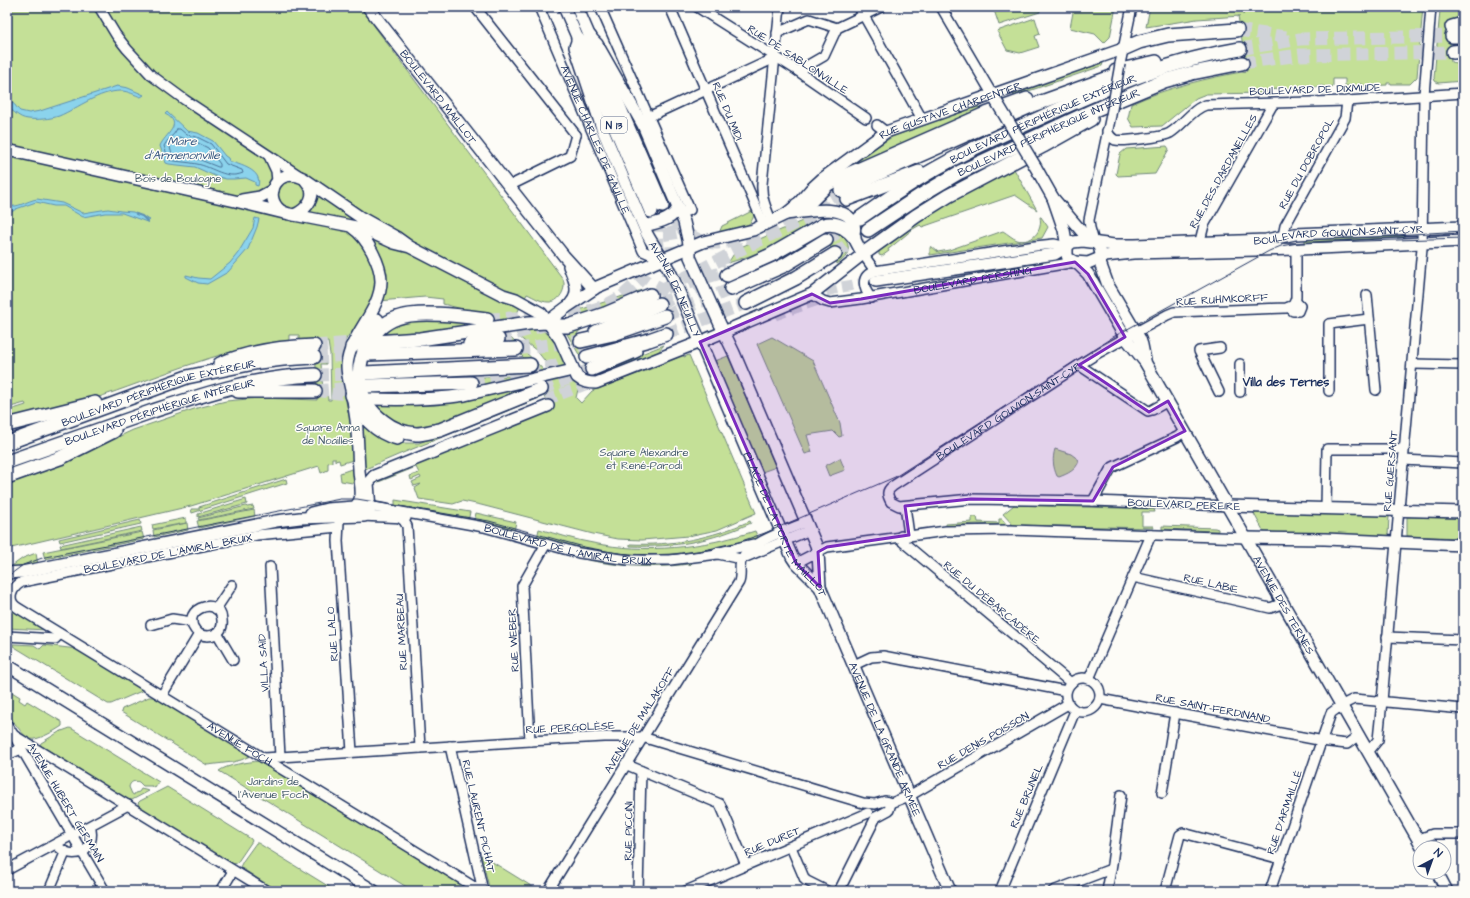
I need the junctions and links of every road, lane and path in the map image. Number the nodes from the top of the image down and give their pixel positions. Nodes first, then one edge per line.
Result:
1 (99, 7) edge
2 (368, 7) edge
3 (475, 7) edge
4 (539, 7) edge
5 (564, 7) edge
6 (578, 7) edge
7 (600, 7) edge
8 (670, 7) edge
9 (697, 7) edge
10 (780, 7) edge
11 (859, 7) edge
12 (881, 7) edge
13 (941, 7) edge
14 (1132, 7) edge
15 (1431, 7) edge
16 (864, 15) junction
17 (837, 28) junction
18 (1237, 30) tunnel mouth
19 (777, 32) junction
20 (584, 38) junction
21 (1123, 49) junction
22 (1240, 49) tunnel mouth
23 (1222, 52) junction
24 (775, 58) junction
25 (1156, 62) junction
26 (1242, 63) tunnel mouth
27 (798, 71) junction
28 (706, 90) junction
29 (1139, 91) junction
30 (1463, 93) edge
31 (1424, 95) junction
32 (994, 98) junction
33 (1347, 101) junction
34 (1273, 104) junction
35 (866, 118) dead end
36 (922, 119) junction
37 (646, 121) junction
38 (602, 128) junction
39 (591, 129) junction
40 (1107, 131) junction
41 (576, 135) junction
42 (7, 150) edge
43 (269, 156) junction
44 (943, 164) junction
45 (304, 179) junction
46 (275, 185) junction
47 (509, 186) junction
48 (762, 195) junction
49 (1053, 198) junction
50 (754, 199) junction
51 (235, 201) junction
52 (797, 205) junction
53 (671, 210) junction
54 (786, 214) junction
55 (291, 215) junction
56 (860, 218) tunnel mouth
57 (768, 222) junction
58 (644, 223) junction
59 (347, 226) junction
60 (1463, 227) edge
61 (1422, 229) junction
62 (868, 230) tunnel mouth
63 (1283, 236) junction
64 (649, 237) joint
65 (854, 237) junction
66 (826, 240) tunnel mouth
67 (1463, 241) edge
68 (1094, 242) junction
69 (1422, 243) junction
70 (1198, 246) junction
71 (1213, 246) junction
72 (1067, 247) junction
73 (410, 248) junction
74 (690, 248) junction
75 (1296, 249) junction
76 (835, 254) tunnel mouth
77 (863, 254) junction
78 (564, 256) junction
79 (1100, 258) junction
80 (664, 260) junction
81 (1075, 262) junction
82 (727, 273) tunnel mouth
83 (876, 280) junction
84 (594, 289) junction
85 (731, 289) tunnel mouth
86 (812, 294) junction
87 (1367, 295) dead end
88 (871, 298) junction
89 (746, 303) tunnel mouth
90 (567, 307) junction
91 (665, 316) tunnel mouth
92 (474, 317) junction
93 (487, 319) tunnel mouth
94 (1369, 319) junction
95 (547, 322) junction
96 (724, 331) junction
97 (1136, 332) junction
98 (1122, 333) junction
99 (666, 334) tunnel mouth
100 (498, 339) tunnel mouth
101 (375, 342) tunnel mouth
102 (700, 342) junction
103 (352, 347) junction
104 (1220, 348) dead end
105 (516, 349) tunnel mouth
106 (314, 352) tunnel mouth
107 (426, 352) junction
108 (368, 354) tunnel mouth
109 (1145, 362) junction
110 (589, 363) tunnel mouth
111 (1240, 364) dead end
112 (1412, 364) junction
113 (530, 365) dead end
114 (1079, 365) junction
115 (1463, 365) edge
116 (572, 370) junction
117 (315, 375) tunnel mouth
118 (472, 382) tunnel mouth
119 (367, 386) junction
120 (151, 389) junction
121 (1376, 390) dead end
122 (315, 391) tunnel mouth
123 (1328, 391) dead end
124 (1219, 392) dead end
125 (1240, 392) dead end
126 (543, 393) junction
127 (352, 395) junction
128 (198, 396) junction
129 (1168, 401) junction
130 (159, 409) junction
131 (7, 425) edge
132 (440, 430) junction
133 (1185, 431) junction
134 (7, 443) edge
135 (1403, 449) junction
136 (1403, 460) junction
137 (7, 462) edge
138 (1463, 463) edge
139 (7, 477) edge
140 (361, 484) junction
141 (1093, 501) junction
142 (905, 506) junction
143 (1228, 506) junction
144 (370, 507) junction
145 (1326, 509) junction
146 (1399, 510) junction
147 (357, 511) junction
148 (1463, 512) edge
149 (343, 516) junction
150 (400, 518) junction
151 (291, 519) junction
152 (433, 519) junction
153 (808, 526) junction
154 (338, 527) junction
155 (1151, 535) junction
156 (905, 536) junction
157 (784, 537) junction
158 (1246, 538) junction
159 (758, 543) junction
160 (1397, 543) junction
161 (546, 544) junction
162 (1463, 545) edge
163 (818, 552) junction
164 (703, 556) junction
165 (741, 559) junction
166 (796, 563) junction
167 (270, 567) dead end
168 (7, 573) edge
169 (1133, 578) junction
170 (232, 585) dead end
171 (820, 587) junction
172 (10, 600) joint
173 (1284, 603) junction
174 (216, 609) junction
175 (192, 622) junction
176 (151, 625) dead end
177 (217, 633) junction
178 (60, 634) junction
179 (199, 634) junction
180 (7, 636) edge
181 (1387, 637) junction
182 (1463, 640) edge
183 (233, 660) dead end
184 (7, 665) edge
185 (854, 665) junction
186 (1089, 679) junction
187 (1068, 687) junction
188 (162, 695) junction
189 (1100, 699) junction
190 (1382, 701) junction
191 (1068, 704) junction
192 (1342, 705) junction
193 (1463, 709) edge
194 (1075, 711) junction
195 (1175, 713) junction
196 (7, 724) edge
197 (10, 733) edge
198 (1359, 735) junction
199 (642, 737) junction
200 (530, 741) junction
201 (1321, 741) junction
202 (450, 746) junction
203 (21, 748) junction
204 (420, 748) junction
205 (352, 752) junction
206 (1368, 752) junction
207 (7, 755) edge
208 (280, 757) junction
209 (264, 758) junction
210 (625, 764) junction
211 (641, 771) junction
212 (1162, 793) dead end
213 (1121, 795) dead end
214 (909, 796) junction
215 (891, 803) junction
216 (872, 804) junction
217 (128, 805) junction
218 (875, 815) junction
219 (90, 826) junction
220 (1463, 834) edge
221 (72, 835) junction
222 (1419, 840) edge
223 (1426, 840) edge
224 (56, 844) junction
225 (791, 847) junction
226 (82, 852) junction
227 (66, 853) junction
228 (1281, 859) junction
229 (746, 865) junction
230 (1111, 869) junction
231 (7, 870) edge
232 (233, 871) junction
233 (1442, 880) edge
234 (49, 891) edge
235 (106, 891) edge
236 (221, 891) edge
237 (267, 891) edge
238 (374, 891) edge
239 (482, 891) edge
240 (548, 891) edge
241 (638, 891) edge
242 (686, 891) edge
243 (827, 891) edge
244 (839, 891) edge
245 (950, 891) edge
246 (1000, 891) edge
247 (1053, 891) edge
248 (1107, 891) edge
249 (1165, 891) edge
250 (1270, 891) edge
251 (1448, 891) edge

1 - 43 street
2 - 47 main road, BOULEVARD MAILLOT
3 - 41 street
4 - 39 street, AVENUE CHARLES DE GAULLE
5 - 20 main road, AVENUE CHARLES DE GAULLE / N 13
6 - 20 main road, AVENUE CHARLES DE GAULLE / N 13
7 - 37 street, AVENUE CHARLES DE GAULLE
8 - 28 street, RUE DU MIDI
9 - 24 street, RUE DE SABLONVILLE
10 - 19 street
11 - 16 street
12 - 16 street
13 - 32 street
14 - 21 street
15 - 31 street, RUE GUERSANT
16 - 17 street
16 - 36 street
17 - 19 street
17 - 27 street
18 - 21 highway
19 - 24 street
20 - 37 main road, AVENUE CHARLES DE GAULLE
20 - 38 main road, AVENUE CHARLES DE GAULLE
20 - 53 highway, N 13
20 - 53 highway, N 13
21 - 32 main road, RUE GUSTAVE CHARPENTIER
21 - 40 street, bridge
22 - 23 highway, BOULEVARD PÉRIPHÉRIQUE EXTÉRIEUR
23 - 25 highway
23 - 44 highway, BOULEVARD PÉRIPHÉRIQUE EXTÉRIEUR
24 - 27 street, RUE DE SABLONVILLE
24 - 28 street
24 - 48 street
25 - 44 highway
25 - 52 highway
26 - 29 highway, BOULEVARD PÉRIPHÉRIQUE INTÉRIEUR
27 - 35 street, RUE DE SABLONVILLE
28 - 37 street
28 - 50 street, RUE DU MIDI
29 - 62 highway, BOULEVARD PÉRIPHÉRIQUE INTÉRIEUR
29 - 77 highway
30 - 31 street, BOULEVARD DE DIXMUDE
31 - 33 street, BOULEVARD DE DIXMUDE
31 - 61 street, RUE GUERSANT
32 - 36 main road, RUE GUSTAVE CHARPENTIER
32 - 49 main road, bridge
33 - 34 street, BOULEVARD DE DIXMUDE
33 - 63 street, RUE DU DOBROPOL
34 - 40 street, BOULEVARD DE DIXMUDE
34 - 70 street, RUE DES DARDANELLES
36 - 52 main road, RUE GUSTAVE CHARPENTIER
37 - 53 main road, AVENUE CHARLES DE GAULLE
38 - 39 street
38 - 58 main road, AVENUE CHARLES DE GAULLE
39 - 41 street
39 - 80 street, AVENUE CHARLES DE GAULLE
40 - 68 street
41 - 47 street
42 - 51 main road
43 - 45 street
43 - 46 street
44 - 56 highway, BOULEVARD PÉRIPHÉRIQUE EXTÉRIEUR
45 - 46 main road
45 - 55 main road
45 - 73 main road
46 - 51 main road
46 - 55 main road
47 - 78 main road, BOULEVARD MAILLOT
48 - 50 street
48 - 57 street
49 - 68 main road
49 - 72 main road
50 - 57 street, RUE DU MIDI
51 - 55 main road
52 - 54 main road, RUE GUSTAVE CHARPENTIER
53 - 58 main road
53 - 74 main road
54 - 57 main road
54 - 65 main road
55 - 59 main road
57 - 74 main road
58 - 64 main road, AVENUE CHARLES DE GAULLE
59 - 73 main road
59 - 103 main road
60 - 61 main road, BOULEVARD GOUVION-SAINT-CYR
61 - 63 main road, BOULEVARD GOUVION-SAINT-CYR
61 - 69 street, RUE GUERSANT
63 - 71 main road, BOULEVARD GOUVION-SAINT-CYR
64 - 80 main road, AVENUE DE NEUILLY
65 - 77 main road
65 - 82 highway
66 - 85 highway
67 - 69 main road, BOULEVARD GOUVION-SAINT-CYR
68 - 70 main road, BOULEVARD PERSHING
68 - 72 main road, BOULEVARD PERSHING
68 - 79 main road
69 - 75 main road, BOULEVARD GOUVION-SAINT-CYR
69 - 112 street, RUE GUERSANT
70 - 71 main road, BOULEVARD PERSHING
70 - 79 main road, BOULEVARD PERSHING
71 - 75 main road, BOULEVARD GOUVION-SAINT-CYR
72 - 81 main road
72 - 83 main road, BOULEVARD PERSHING
73 - 95 main road
74 - 80 main road
74 - 96 main road
75 - 97 street, RUE RUHMKORFF
76 - 89 highway
77 - 83 street
77 - 86 main road
78 - 84 main road
78 - 90 main road
79 - 81 main road, BOULEVARD PERSHING
79 - 97 main road, AVENUE DES TERNES
80 - 84 main road
80 - 102 main road, AVENUE DE NEUILLY
81 - 83 main road, BOULEVARD PERSHING
81 - 88 street, BOULEVARD PERSHING
81 - 98 main road, AVENUE DES TERNES
83 - 88 street
84 - 90 main road
86 - 88 street, BOULEVARD PERSHING
86 - 96 main road
87 - 94 street
90 - 95 main road
91 - 95 highway
92 - 93 highway
92 - 103 highway
92 - 132 highway
94 - 121 street
94 - 123 street
95 - 101 highway
95 - 116 main road
96 - 102 main road
96 - 153 main road, PLACE DE LA PORTE MAILLOT
97 - 98 street, BOULEVARD GOUVION-SAINT-CYR
97 - 109 main road, AVENUE DES TERNES
98 - 109 main road, AVENUE DES TERNES
98 - 114 street, BOULEVARD GOUVION-SAINT-CYR
99 - 110 highway
100 - 107 highway
102 - 116 main road
102 - 157 main road, PLACE DE LA PORTE MAILLOT
103 - 127 main road
104 - 124 street
105 - 107 highway
106 - 120 highway, BOULEVARD PÉRIPHÉRIQUE EXTÉRIEUR
107 - 108 highway
109 - 129 main road, AVENUE DES TERNES
111 - 125 street
112 - 115 street
112 - 135 street, RUE GUERSANT
113 - 119 highway
114 - 129 street
114 - 142 street, BOULEVARD GOUVION-SAINT-CYR
116 - 126 main road
117 - 128 highway, BOULEVARD PÉRIPHÉRIQUE INTÉRIEUR
118 - 119 highway
119 - 126 main road
120 - 131 highway
120 - 134 highway, BOULEVARD PÉRIPHÉRIQUE EXTÉRIEUR
122 - 128 highway
126 - 132 highway
126 - 140 main road
126 - 144 main road
127 - 132 highway
127 - 140 main road
128 - 130 highway, BOULEVARD PÉRIPHÉRIQUE INTÉRIEUR
129 - 133 main road, AVENUE DES TERNES
130 - 137 highway, BOULEVARD PÉRIPHÉRIQUE INTÉRIEUR
130 - 139 highway
133 - 141 street
133 - 143 main road, AVENUE DES TERNES
135 - 136 street, RUE GUERSANT
135 - 145 street
136 - 138 street
136 - 146 street, RUE GUERSANT
140 - 147 main road
141 - 142 street, BOULEVARD PEREIRE
141 - 143 street, BOULEVARD PEREIRE
142 - 156 street
143 - 145 main road, BOULEVARD PEREIRE
143 - 158 main road, AVENUE DES TERNES
144 - 147 main road
144 - 152 street, BOULEVARD DE L'AMIRAL BRUIX
145 - 146 main road, BOULEVARD PEREIRE
146 - 148 main road, BOULEVARD PEREIRE
146 - 160 street, RUE GUERSANT
147 - 149 main road, BOULEVARD DE L'AMIRAL BRUIX
147 - 150 street, BOULEVARD DE L'AMIRAL BRUIX
147 - 151 main road, BOULEVARD DE L'AMIRAL BRUIX
149 - 151 main road, BOULEVARD DE L'AMIRAL BRUIX
149 - 154 street, RUE LALO
150 - 152 street, BOULEVARD DE L'AMIRAL BRUIX
150 - 204 street, RUE MARBEAU
151 - 168 main road, BOULEVARD DE L'AMIRAL BRUIX
152 - 161 street, BOULEVARD DE L'AMIRAL BRUIX
153 - 157 street, BOULEVARD DE L'AMIRAL BRUIX
153 - 163 main road, PLACE DE LA PORTE MAILLOT
154 - 172 street, BOULEVARD DE L'AMIRAL BRUIX
154 - 205 street, RUE LALO
155 - 156 street
155 - 158 street
155 - 169 street
156 - 163 street
156 - 187 street, RUE DU DÉBARCADÈRE
157 - 159 street, BOULEVARD DE L'AMIRAL BRUIX
157 - 165 street, BOULEVARD DE L'AMIRAL BRUIX
157 - 166 main road, PLACE DE LA PORTE MAILLOT
158 - 160 main road
158 - 173 main road, AVENUE DES TERNES
159 - 164 street, BOULEVARD DE L'AMIRAL BRUIX
159 - 165 street, BOULEVARD DE L'AMIRAL BRUIX
160 - 162 main road
160 - 181 street, RUE GUERSANT
161 - 164 street, BOULEVARD DE L'AMIRAL BRUIX
161 - 200 street, RUE WEBER
163 - 166 street
163 - 171 main road, PLACE DE LA PORTE MAILLOT
164 - 165 street, BOULEVARD DE L'AMIRAL BRUIX
165 - 199 street, AVENUE DE MALAKOFF
166 - 171 main road, PLACE DE LA PORTE MAILLOT
167 - 208 street, VILLA SAÏD
169 - 173 street, RUE LABIE
169 - 186 street
170 - 174 street
171 - 185 main road, AVENUE DE LA GRANDE ARMÉE
172 - 178 street, AVENUE FOCH
173 - 192 main road, AVENUE DES TERNES
174 - 175 street
174 - 177 street
175 - 176 street
175 - 179 street
177 - 179 street
177 - 183 street
178 - 180 street
178 - 188 street, AVENUE FOCH
179 - 188 street
181 - 182 street
181 - 190 street, RUE GUERSANT
184 - 238 main road
185 - 187 street
185 - 214 main road, AVENUE DE LA GRANDE ARMÉE
186 - 187 street
186 - 189 street
187 - 191 street
188 - 209 street, AVENUE FOCH
189 - 194 street
189 - 195 street, RUE SAINT-FERDINAND
190 - 192 street
190 - 193 street
190 - 206 street, RUE GUERSANT
191 - 194 street
191 - 214 street, RUE DENIS POISSON
192 - 198 main road, AVENUE DES TERNES
192 - 201 street, RUE D'ARMAILLÉ
194 - 246 street, RUE BRUNEL
195 - 201 street, RUE SAINT-FERDINAND
195 - 212 street
196 - 197 street, AVENUE HUBERT GERMAIN
197 - 203 street, AVENUE HUBERT GERMAIN
197 - 217 street
198 - 201 street, RUE SAINT-FERDINAND
198 - 206 main road, AVENUE DES TERNES
199 - 200 street, RUE PERGOLÈSE
199 - 210 street, AVENUE DE MALAKOFF
199 - 216 street, RUE PERGOLÈSE
200 - 202 street, RUE PERGOLÈSE
201 - 228 street, RUE D'ARMAILLÉ
202 - 204 street, RUE PERGOLÈSE
202 - 239 street, RUE LAURENT PICHAT
203 - 207 street
203 - 221 street, AVENUE HUBERT GERMAIN
204 - 205 street, RUE PERGOLÈSE
205 - 208 street, RUE PERGOLÈSE
206 - 222 main road, AVENUE DES TERNES
208 - 209 street, RUE PERGOLÈSE
209 - 239 street, AVENUE FOCH
210 - 211 street
210 - 240 street, AVENUE DE MALAKOFF
211 - 229 street
211 - 241 street, RUE PICCINI
213 - 230 street
214 - 215 street, RUE DENIS POISSON
214 - 245 main road, AVENUE DE LA GRANDE ARMÉE
215 - 216 street, RUE PERGOLÈSE
215 - 218 street
216 - 218 street
217 - 219 street
217 - 232 street
218 - 225 street, RUE DURET
218 - 244 street
219 - 221 street
219 - 226 street
220 - 223 street
221 - 224 street
221 - 226 street, AVENUE HUBERT GERMAIN
224 - 227 street
224 - 231 street
225 - 229 street, RUE DURET
225 - 243 street
226 - 227 street
226 - 235 street, AVENUE HUBERT GERMAIN
227 - 234 street
228 - 249 street
228 - 250 street, RUE D'ARMAILLÉ
229 - 242 street, RUE DURET
230 - 247 street
230 - 248 street
232 - 236 street
232 - 237 street
233 - 251 main road

